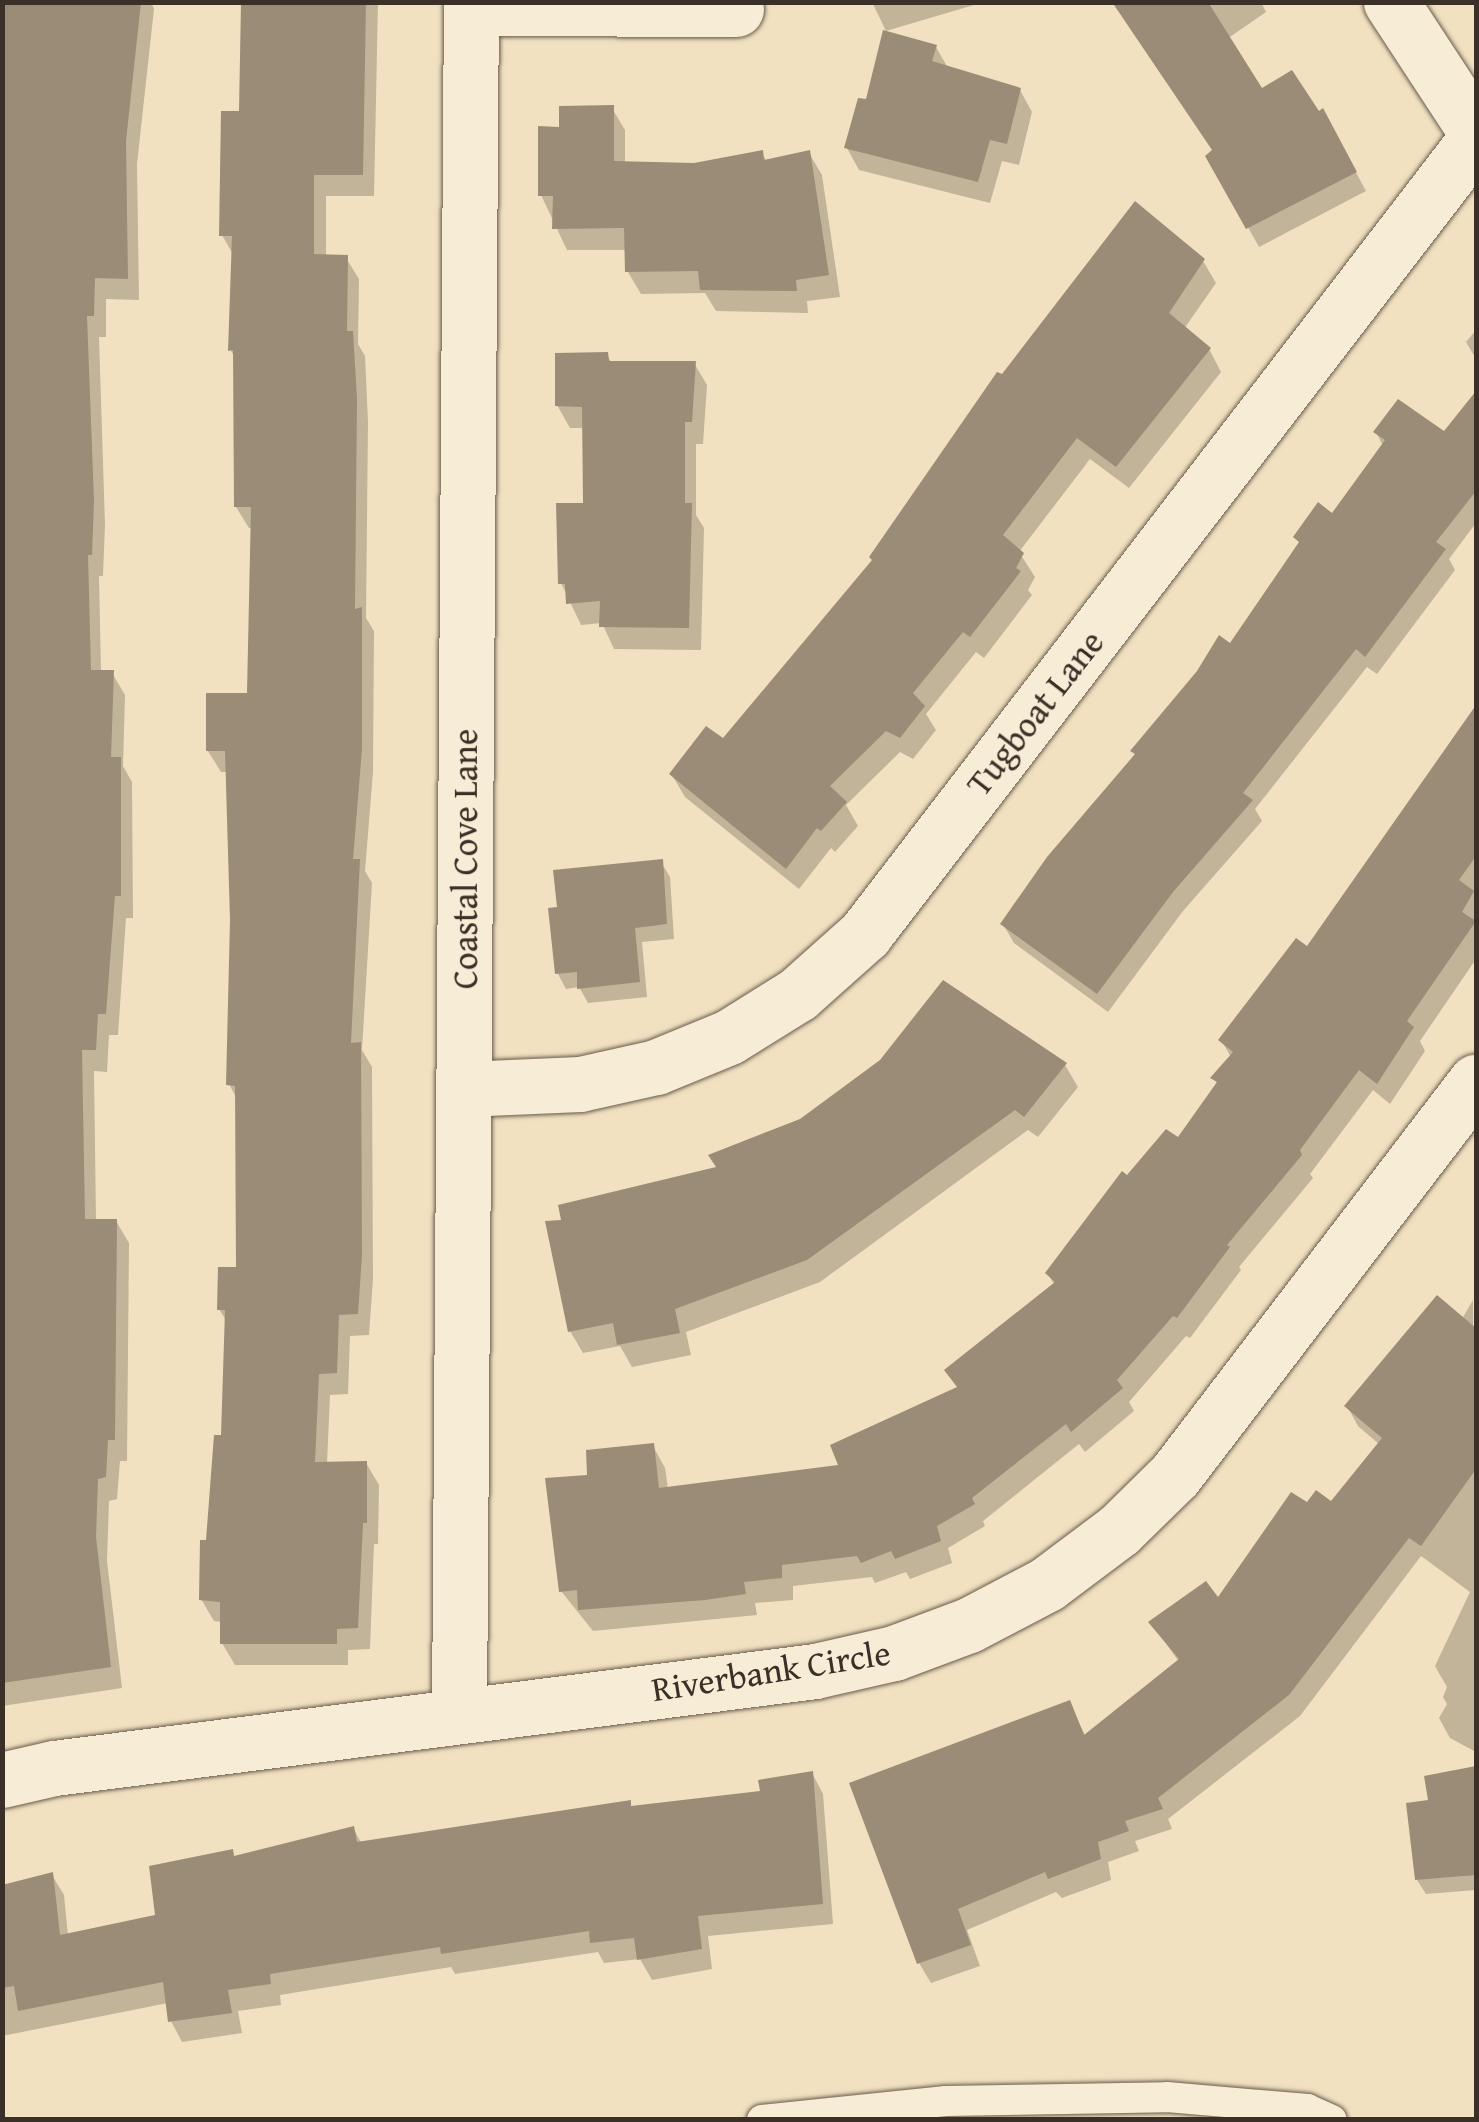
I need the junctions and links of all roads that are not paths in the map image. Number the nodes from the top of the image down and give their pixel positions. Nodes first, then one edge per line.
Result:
1 (1391, 2) edge
2 (471, 5) edge
3 (736, 10) dead end
4 (1476, 136) edge
5 (1476, 1082) edge
6 (463, 1088) junction
7 (459, 1715) junction
8 (2, 1780) edge
9 (762, 2120) edge
10 (1332, 2120) edge

1 - 4 street, Tugboat Lane
2 - 3 street
2 - 6 street, Coastal Cove Lane
4 - 6 street, Tugboat Lane
5 - 7 street, Riverbank Circle
6 - 7 street, Coastal Cove Lane
7 - 8 street, Riverbank Circle
9 - 10 lane

